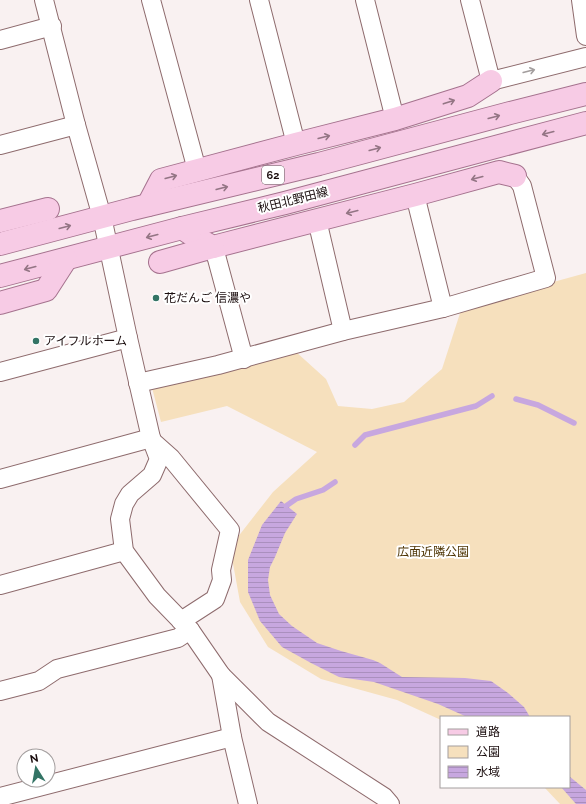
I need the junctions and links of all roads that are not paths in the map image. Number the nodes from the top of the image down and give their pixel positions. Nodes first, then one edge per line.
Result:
1 (44, 0) edge
2 (151, 0) edge
3 (260, 0) edge
4 (365, 0) edge
5 (470, 0) edge
6 (581, 0) edge
7 (52, 26) junction
8 (586, 36) edge
9 (0, 40) edge
10 (586, 57) edge
11 (491, 81) junction
12 (586, 94) edge
13 (395, 119) junction
14 (586, 123) edge
15 (76, 125) junction
16 (296, 144) junction
17 (0, 145) edge
18 (197, 170) junction
19 (515, 176) joint
20 (415, 195) junction
21 (148, 205) junction
22 (48, 209) dead end
23 (102, 217) junction
24 (317, 220) junction
25 (0, 221) edge
26 (182, 228) junction
27 (25, 237) junction
28 (0, 244) edge
29 (108, 247) junction
30 (213, 247) junction
31 (66, 259) junction
32 (160, 262) dead end
33 (0, 276) edge
34 (0, 303) edge
35 (443, 308) junction
36 (343, 331) junction
37 (128, 338) junction
38 (244, 359) junction
39 (0, 372) edge
40 (138, 383) junction
41 (151, 439) junction
42 (0, 479) edge
43 (124, 551) junction
44 (0, 585) edge
45 (185, 625) junction
46 (221, 675) junction
47 (0, 691) edge
48 (232, 737) junction
49 (0, 797) edge
50 (248, 804) edge
51 (390, 804) edge

1 - 7 street
2 - 18 street
3 - 16 street
4 - 13 street
5 - 11 street
6 - 8 street
7 - 9 street
7 - 15 street
11 -> 10 street
13 -> 11 main road
21 -> 12 main road, 62
16 -> 13 main road
14 -> 26 main road, 秋田北野田線
15 - 17 street
15 - 23 street
16 - 18 main road
21 -> 18 main road
19 -> 20 main road
19 - 35 street
20 -> 24 main road
20 - 35 street
21 - 23 main road, 62
22 - 25 main road
27 -> 23 main road, 62
23 - 29 street
24 - 30 main road
24 - 36 street
25 - 27 main road
26 -> 29 main road, 秋田北野田線
26 - 30 main road
27 - 28 main road, 62
29 - 31 main road, 秋田北野田線
29 - 37 street
30 - 32 main road
30 - 38 street
31 -> 33 main road, 秋田北野田線
31 - 34 main road
35 - 36 street
36 - 38 street
37 - 39 street
37 - 40 street
38 - 40 street
40 - 41 street
41 - 42 street
41 - 43 street
41 - 45 street
43 - 44 street
43 - 45 street
45 - 46 street
45 - 47 street
46 - 48 street
46 - 51 street
48 - 49 street
48 - 50 street

